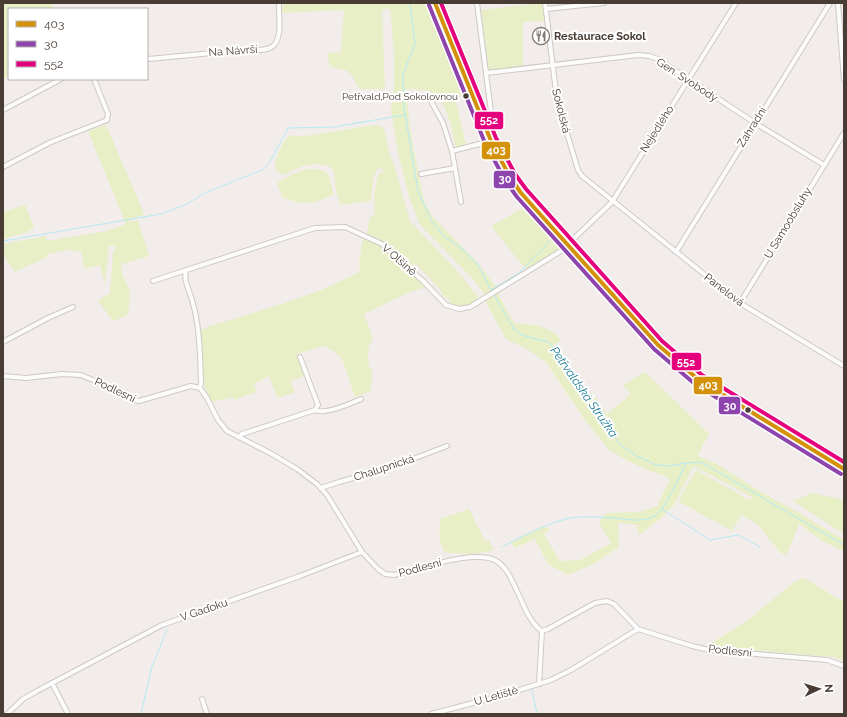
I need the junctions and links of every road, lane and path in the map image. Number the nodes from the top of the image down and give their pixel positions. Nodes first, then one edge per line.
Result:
1 (279, 3) edge
2 (435, 3) edge
3 (477, 3) edge
4 (545, 3) edge
5 (604, 3) edge
6 (736, 3) edge
7 (830, 3) edge
8 (838, 3) edge
9 (546, 9) junction
10 (148, 60) edge
11 (553, 65) junction
12 (486, 73) junction
13 (59, 80) edge
14 (94, 80) edge
15 (688, 80) junction
16 (844, 80) edge
17 (432, 103) dead end
18 (3, 110) edge
19 (491, 112) dead end
20 (755, 123) junction
21 (844, 133) edge
22 (491, 141) junction
23 (838, 143) junction
24 (844, 145) edge
25 (452, 151) junction
26 (824, 165) junction
27 (3, 167) edge
28 (455, 168) junction
29 (420, 174) dead end
30 (461, 202) dead end
31 (612, 202) junction
32 (567, 245) junction
33 (676, 252) junction
34 (186, 270) junction
35 (153, 281) dead end
36 (740, 304) junction
37 (73, 307) dead end
38 (3, 342) edge
39 (300, 356) dead end
40 (844, 366) edge
41 (3, 376) edge
42 (200, 388) junction
43 (361, 399) dead end
44 (315, 410) junction
45 (239, 437) junction
46 (447, 446) dead end
47 (844, 468) edge
48 (321, 488) junction
49 (362, 552) junction
50 (638, 629) junction
51 (542, 631) junction
52 (844, 666) edge
53 (52, 683) junction
54 (538, 684) junction
55 (202, 699) dead end
56 (7, 714) edge
57 (68, 714) edge
58 (207, 714) edge
59 (431, 714) edge

1 - 10 street, Na Návrší
2 - 22 main road
3 - 12 street
4 - 9 street, Sokolská
5 - 9 street
6 - 15 street, Nejedlého
7 - 20 street, Zahradní
8 - 16 street
9 - 11 street, Sokolská
11 - 12 street, Gen. Svobody
11 - 15 street, Gen. Svobody
11 - 31 street, Sokolská
12 - 19 street
13 - 18 street
14 - 27 street
15 - 20 street, Gen. Svobody
15 - 31 street, Nejedlého
17 - 25 street
20 - 26 street, Gen. Svobody
20 - 33 street, Zahradní
21 - 23 street, U Samoobsluhy
22 - 25 street
22 - 32 main road
23 - 24 street
23 - 26 street, U Samoobsluhy
25 - 28 street
26 - 36 street, U Samoobsluhy
28 - 29 street
28 - 30 street
31 - 32 street, Nejedlého
31 - 33 street, Panelová
32 - 34 street, V Olšině
32 - 47 main road
33 - 36 street, Panelová
34 - 35 street, V Olšině
34 - 42 street
36 - 40 street, Panelová
37 - 38 street
39 - 44 street
41 - 42 street, Podlesní
42 - 45 street, Podlesní
43 - 44 street
44 - 45 street
45 - 48 street, Podlesní
46 - 48 street, Chalupnická
48 - 49 street, Podlesní
49 - 51 street, Podlesní
49 - 53 street, V Gaďoku
50 - 51 street, Podlesní
50 - 52 street, Podlesní
50 - 54 street, U Letiště
51 - 54 street
53 - 56 street, V Gaďoku
53 - 57 street
54 - 59 street, U Letiště
55 - 58 street

